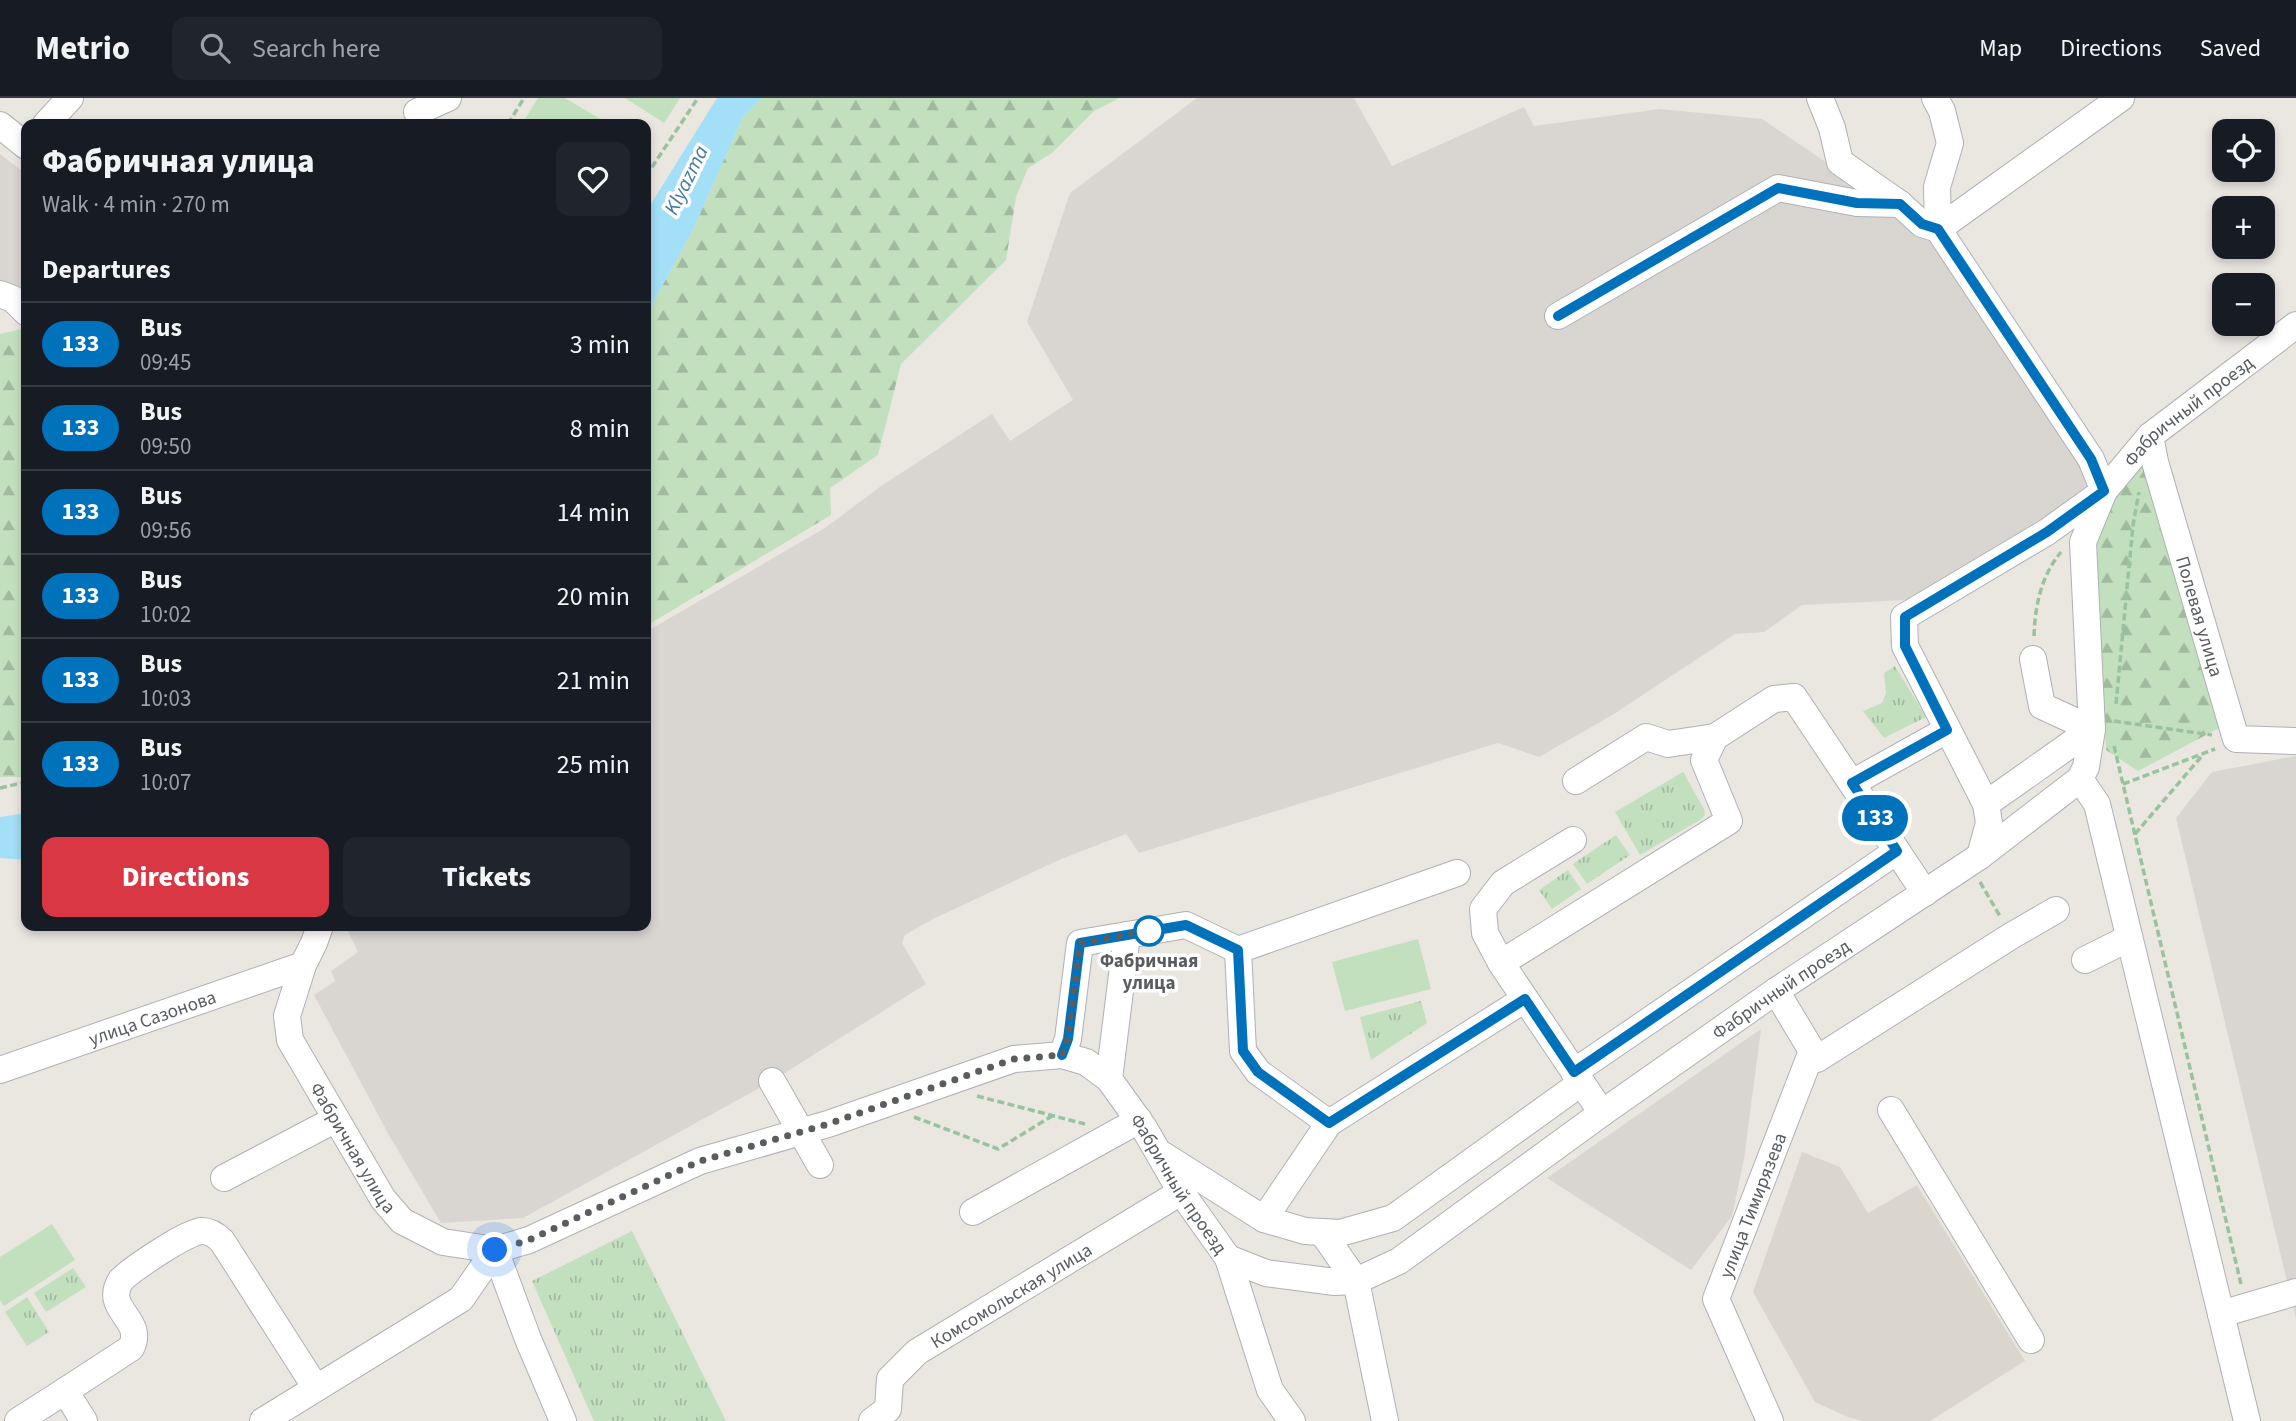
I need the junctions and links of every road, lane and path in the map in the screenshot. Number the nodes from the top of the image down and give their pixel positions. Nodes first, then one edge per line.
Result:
1 (70, 98) edge
2 (449, 98) edge
3 (524, 98) edge
4 (698, 98) edge
5 (1820, 98) edge
6 (1935, 98) edge
7 (2121, 98) edge
8 (412, 111) edge
9 (51, 119) edge
10 (511, 119) edge
11 (0, 125) edge
12 (21, 142) edge
13 (651, 168) edge
14 (1900, 204) junction
15 (1938, 229) junction
16 (0, 294) edge
17 (21, 307) edge
18 (1558, 316) dead end
19 (2296, 325) edge
20 (2150, 436) junction
21 (2104, 491) junction
22 (2133, 525) dead end
23 (2066, 547) dead end
24 (2032, 659) joint
25 (1947, 730) junction
26 (2103, 732) junction
27 (1715, 737) junction
28 (2236, 739) junction
29 (2296, 741) edge
30 (2202, 756) junction
31 (2080, 779) junction
32 (1576, 781) dead end
33 (21, 783) edge
34 (1852, 783) junction
35 (2123, 784) junction
36 (0, 788) edge
37 (1986, 804) junction
38 (2135, 834) junction
39 (1573, 840) dead end
40 (1897, 851) junction
41 (1978, 865) junction
42 (1457, 873) dead end
43 (1925, 893) junction
44 (2056, 910) dead end
45 (318, 931) edge
46 (1127, 935) junction
47 (2011, 936) junction
48 (2129, 938) junction
49 (1238, 950) junction
50 (2085, 960) dead end
51 (1501, 963) junction
52 (303, 965) junction
53 (1776, 991) junction
54 (1525, 999) junction
55 (1062, 1055) junction
56 (1817, 1059) dead end
57 (0, 1070) edge
58 (1578, 1078) junction
59 (1109, 1079) junction
60 (772, 1081) dead end
61 (974, 1095) dead end
62 (1891, 1110) dead end
63 (1602, 1113) junction
64 (1052, 1115) junction
65 (912, 1116) dead end
66 (336, 1119) junction
67 (1329, 1123) junction
68 (1129, 1126) junction
69 (802, 1131) junction
70 (1158, 1152) junction
71 (820, 1165) dead end
72 (224, 1178) dead end
73 (1181, 1192) junction
74 (973, 1212) dead end
75 (1264, 1219) junction
76 (1322, 1232) junction
77 (495, 1250) junction
78 (1228, 1258) junction
79 (1356, 1281) junction
80 (2296, 1292) edge
81 (2246, 1306) junction
82 (2221, 1314) junction
83 (2031, 1340) dead end
84 (316, 1388) junction
85 (65, 1391) junction
86 (551, 1409) edge
87 (18, 1421) edge
88 (84, 1421) edge
89 (263, 1421) edge
90 (872, 1421) edge
91 (1292, 1421) edge
92 (1385, 1421) edge
93 (1770, 1421) edge
94 (2247, 1421) edge

1 - 9 street
2 - 8 street
3 - 10 path
4 - 13 path
5 - 14 street
6 - 15 street
7 - 15 street
11 - 12 street
14 - 15 street
14 - 18 street
15 - 21 street
16 - 17 street
19 - 20 street, Фабричный проезд
20 - 21 street, Фабричный проезд
20 - 28 street, Полевая улица
21 - 25 street
21 - 26 street, Фабричный проезд
22 - 28 path
23 - 24 path
24 - 26 street
25 - 34 street
25 - 37 street
26 - 31 street, Фабричный проезд
26 - 35 path
26 - 37 street
27 - 32 street
27 - 34 street
27 - 51 street
28 - 29 street
28 - 30 path
30 - 35 path
30 - 38 path
31 - 41 street, Фабричный проезд
31 - 48 street
33 - 36 path
34 - 40 street
35 - 38 path
37 - 41 street
38 - 81 path
39 - 51 street
40 - 43 street
40 - 58 street
41 - 43 street, Фабричный проезд
41 - 47 path
42 - 49 street
43 - 53 street, Фабричный проезд
44 - 47 street
45 - 52 street, Фабричная улица
46 - 49 street
46 - 55 street
46 - 59 street
47 - 56 street
48 - 50 street
48 - 82 street
49 - 67 street
51 - 54 street
52 - 57 street, улица Сазонова
52 - 66 street, Фабричная улица
53 - 63 street, Фабричный проезд
53 - 93 street, улица Тимирязева
54 - 58 street
54 - 67 street
55 - 59 street, Фабричный проезд
55 - 69 street, Фабричная улица
58 - 63 street
58 - 76 street
59 - 68 street, Фабричный проезд
60 - 69 street
61 - 64 path
62 - 83 street
63 - 79 street, Фабричный проезд
64 - 65 path
64 - 68 path
66 - 72 street
66 - 77 street, Фабричная улица
67 - 75 street
68 - 70 street, Фабричный проезд
68 - 74 street
69 - 71 street
69 - 77 street, Фабричная улица
70 - 73 street, Фабричный проезд
70 - 75 street
73 - 78 street, Фабричный проезд
73 - 90 street, Комсомольская улица
75 - 76 street
76 - 79 street
77 - 84 street
77 - 86 street
78 - 79 street, Фабричный проезд
78 - 91 street
79 - 92 street
80 - 81 street
81 - 82 street
82 - 94 street
84 - 85 street
84 - 89 street
85 - 87 street
85 - 88 street

